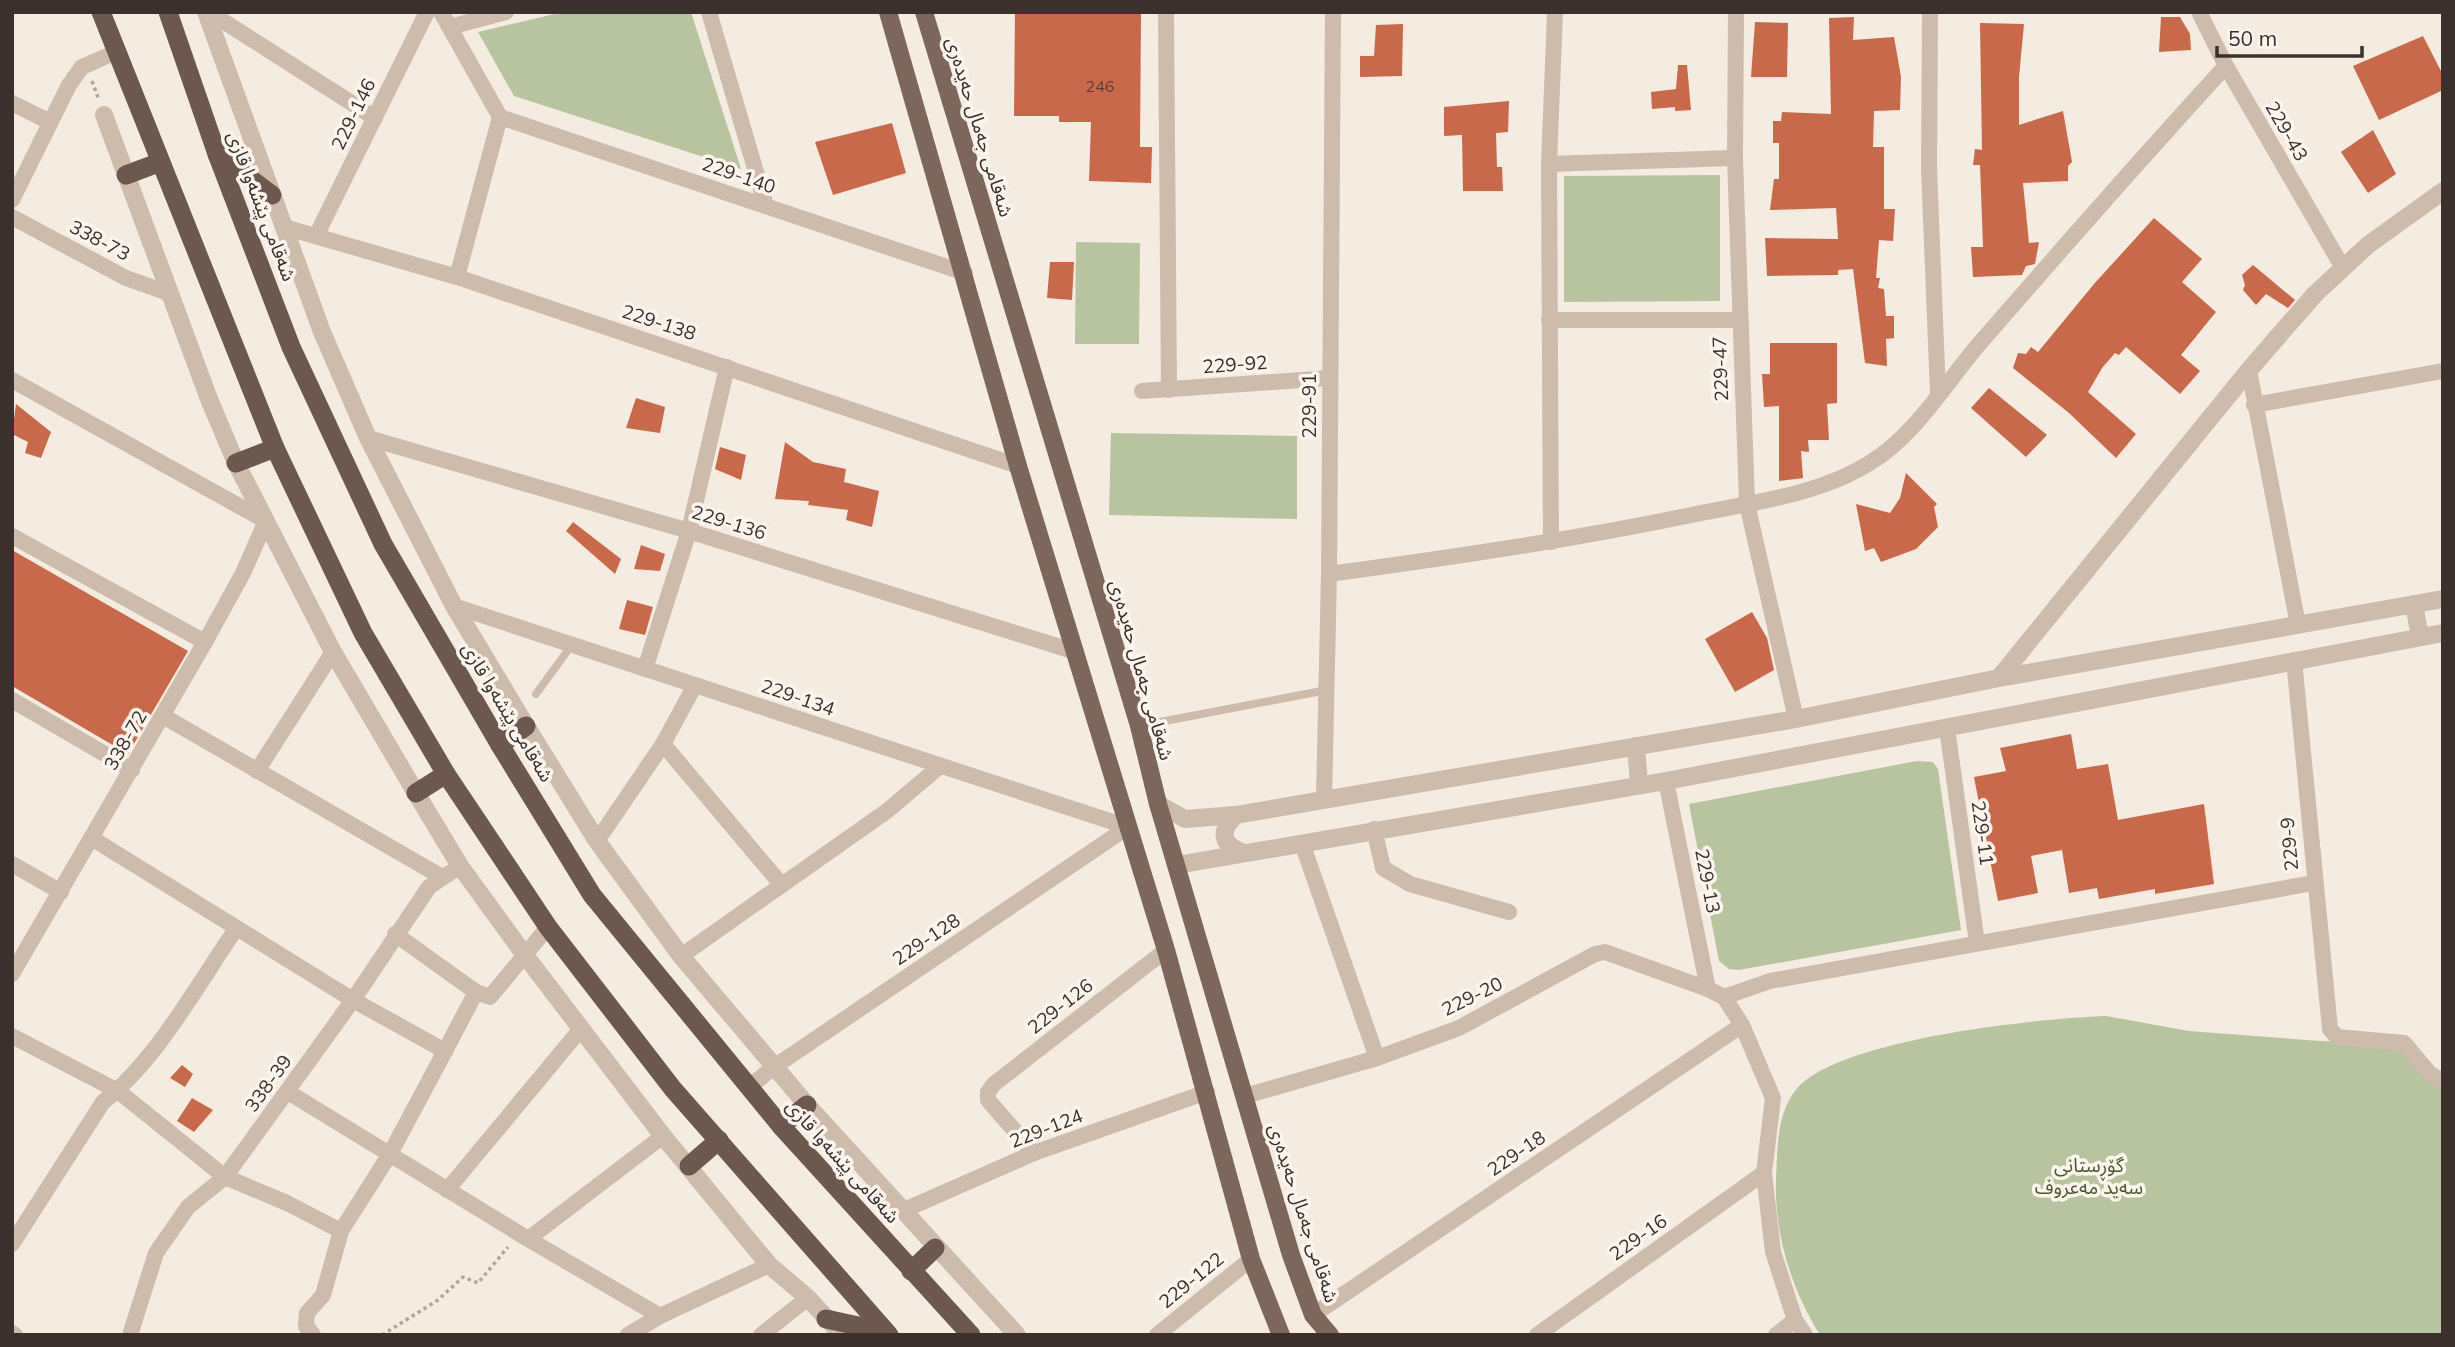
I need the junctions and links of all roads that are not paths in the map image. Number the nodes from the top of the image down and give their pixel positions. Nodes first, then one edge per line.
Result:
1 (101, 12) edge
2 (168, 12) edge
3 (207, 12) edge
4 (427, 12) edge
5 (441, 12) edge
6 (506, 12) edge
7 (709, 12) edge
8 (888, 12) edge
9 (924, 12) edge
10 (1166, 12) edge
11 (1333, 12) edge
12 (1555, 12) edge
13 (1736, 12) edge
14 (1930, 12) edge
15 (2199, 12) edge
16 (450, 27) junction
17 (116, 52) junction
18 (2226, 66) junction
19 (12, 103) edge
20 (104, 115) road end
21 (500, 117) junction
22 (375, 118) junction
23 (51, 122) junction
24 (217, 154) junction
25 (1735, 158) junction
26 (158, 163) junction
27 (1549, 164) junction
28 (126, 175) junction
29 (2443, 191) edge
30 (272, 195) junction
31 (12, 200) edge
32 (766, 206) junction
33 (12, 217) edge
34 (284, 227) junction
35 (317, 234) junction
36 (2343, 268) junction
37 (965, 273) junction
38 (457, 277) junction
39 (171, 294) junction
40 (1549, 320) junction
41 (1740, 320) junction
42 (727, 367) junction
43 (2249, 370) junction
44 (2443, 371) edge
45 (1330, 378) junction
46 (12, 380) edge
47 (1169, 390) junction
48 (1142, 391) dead end
49 (1938, 394) junction
50 (2254, 405) junction
51 (368, 438) junction
52 (275, 449) junction
53 (236, 463) junction
54 (1018, 466) junction
55 (1747, 504) junction
56 (266, 521) junction
57 (689, 531) junction
58 (12, 536) edge
59 (1551, 542) junction
60 (1329, 574) junction
61 (2443, 599) edge
62 (2414, 604) junction
63 (454, 606) junction
64 (2298, 625) junction
65 (2443, 633) edge
66 (2420, 637) junction
67 (205, 642) junction
68 (571, 646) junction
69 (334, 652) junction
70 (1076, 652) junction
71 (2294, 660) junction
72 (645, 669) junction
73 (1999, 678) junction
74 (695, 685) junction
75 (1327, 690) junction
76 (536, 694) dead end
77 (12, 699) edge
78 (163, 716) junction
79 (1796, 719) junction
80 (526, 726) junction
81 (1139, 726) junction
82 (1947, 728) junction
83 (663, 744) junction
84 (500, 745) junction
85 (1636, 746) junction
86 (939, 767) junction
87 (132, 769) junction
88 (257, 771) junction
89 (446, 774) junction
90 (1667, 781) junction
91 (1639, 785) junction
92 (416, 793) junction
93 (1324, 799) junction
94 (1158, 804) junction
95 (1236, 815) junction
96 (1128, 827) junction
97 (1374, 829) junction
98 (93, 839) junction
99 (597, 841) junction
100 (1302, 843) junction
101 (1241, 852) junction
102 (12, 864) edge
103 (1177, 865) junction
104 (460, 866) junction
105 (442, 877) junction
106 (780, 883) junction
107 (2313, 883) junction
108 (61, 892) junction
109 (1509, 912) dead end
110 (548, 927) junction
111 (236, 929) junction
112 (395, 934) junction
113 (1977, 943) junction
114 (1166, 950) junction
115 (18, 952) edge
116 (524, 954) junction
117 (681, 956) junction
118 (12, 974) edge
119 (1708, 989) junction
120 (476, 992) junction
121 (1724, 997) junction
122 (353, 1000) junction
123 (1742, 1025) junction
124 (580, 1030) junction
125 (12, 1036) edge
126 (445, 1051) junction
127 (1377, 1058) junction
128 (774, 1067) junction
129 (2443, 1080) edge
130 (748, 1088) junction
131 (118, 1091) junction
132 (288, 1092) junction
133 (1207, 1092) junction
134 (1245, 1096) junction
135 (807, 1105) junction
136 (781, 1126) junction
137 (663, 1136) junction
138 (719, 1140) junction
139 (1034, 1153) junction
140 (390, 1154) junction
141 (689, 1167) junction
142 (1764, 1173) junction
143 (225, 1177) junction
144 (447, 1190) junction
145 (902, 1210) junction
146 (341, 1231) junction
147 (528, 1239) junction
148 (12, 1244) edge
149 (935, 1248) junction
150 (1251, 1259) junction
151 (769, 1265) junction
152 (911, 1271) junction
153 (808, 1298) junction
154 (660, 1315) junction
155 (1313, 1315) junction
156 (826, 1319) junction
157 (1795, 1320) junction
158 (887, 1333) edge
159 (130, 1335) edge
160 (313, 1335) edge
161 (628, 1335) edge
162 (761, 1335) edge
163 (842, 1335) edge
164 (971, 1335) edge
165 (1017, 1335) edge
166 (1157, 1335) edge
167 (1281, 1335) edge
168 (1330, 1335) edge
169 (1537, 1335) edge
170 (1776, 1335) edge
171 (1805, 1335) edge

1 - 17 highway
2 - 24 highway, شەقامی پێشەوا قازی
3 - 22 street
3 - 30 street
4 - 22 street, 229-146
5 - 16 street
6 - 16 street
7 - 32 street
8 - 37 main road
9 - 81 main road, شەقامی جەمال حەیدەری
10 - 47 street
11 - 45 street, 229-91
12 - 27 street
13 - 25 street, 229-47
14 - 49 street
15 - 18 street, 229-43
16 - 21 street
17 - 23 street
17 - 26 highway
18 - 36 street, 229-43
18 - 49 street
19 - 23 street
20 - 28 street
21 - 32 street, 229-140
21 - 38 street
22 - 35 street, 229-146
23 - 31 street
24 - 30 highway
24 - 84 highway, شەقامی پێشەوا قازی
25 - 27 street
25 - 41 street, 229-47
26 - 28 highway
26 - 52 highway
27 - 40 street
28 - 39 street
29 - 36 street
30 - 34 street
32 - 37 street, 229-140
33 - 39 street, 338-73
34 - 35 street, 229-138
34 - 51 street
35 - 38 street, 229-138
36 - 43 street
37 - 54 main road
38 - 42 street, 229-138
39 - 53 street
40 - 41 street
40 - 59 street
41 - 55 street, 229-47
42 - 54 street, 229-138
42 - 57 street
43 - 50 street
43 - 73 street
44 - 50 street
45 - 47 street, 229-92
45 - 60 street, 229-91
46 - 56 street
47 - 48 street, 229-92
49 - 55 street
50 - 64 street
51 - 57 street, 229-136
51 - 63 street
52 - 53 highway
52 - 89 highway
53 - 56 street
54 - 70 main road
55 - 59 street
55 - 79 street, 229-47
56 - 67 street, 338-72
56 - 69 street
57 - 70 street, 229-136
57 - 72 street
58 - 67 street
59 - 60 street
60 - 75 street, 229-91
61 - 62 street
62 - 64 street
62 - 66 street
63 - 68 street, 229-134
63 - 80 street
64 - 73 street
65 - 66 street
66 - 71 street
67 - 78 street, 338-72
68 - 72 street, 229-134
68 - 76 lane
69 - 88 street
69 - 92 street
70 - 96 main road
71 - 82 street
71 - 107 street, 229-9
72 - 74 street, 229-134
73 - 79 street
74 - 83 street
74 - 86 street, 229-134
75 - 81 lane
75 - 93 street, 229-91
77 - 87 street
78 - 87 street, 338-72
78 - 88 street
79 - 85 street
80 - 84 highway
80 - 99 street
81 - 94 main road, شەقامی جەمال حەیدەری
82 - 90 street
82 - 113 street, 229-11
83 - 99 street
83 - 106 street
84 - 130 highway, شەقامی پێشەوا قازی
85 - 91 street
85 - 93 street
86 - 96 street, 229-134
86 - 106 street
87 - 98 street, 338-72
88 - 105 street
89 - 92 highway
89 - 110 highway
90 - 91 street
90 - 119 street, 229-13
91 - 97 street
92 - 104 street
93 - 95 street
94 - 95 street
94 - 103 main road, شەقامی جەمال حەیدەری
95 - 101 street
96 - 114 main road
96 - 128 street, 229-128
97 - 100 street
97 - 109 street
98 - 108 street, 338-72
98 - 111 street
99 - 117 street
100 - 101 street
100 - 127 street
101 - 103 street
102 - 108 street
103 - 134 main road, شەقامی جەمال حەیدەری
104 - 105 street, 338-39
104 - 116 street
105 - 112 street, 338-39
106 - 117 street
107 - 113 street
107 - 129 street, 229-9
108 - 115 street, 338-72
110 - 116 street
110 - 138 highway
111 - 122 street
111 - 131 street
112 - 120 street
112 - 122 street, 338-39
113 - 121 street
114 - 133 main road
114 - 139 street, 229-126
115 - 118 street, 338-72
116 - 120 street
116 - 124 street
117 - 128 street
119 - 121 street, 229-20
119 - 127 street, 229-20
120 - 126 street
121 - 123 street
122 - 126 street
122 - 132 street, 338-39
123 - 142 street
123 - 155 street, 229-18
124 - 137 street
124 - 144 street
125 - 131 street
126 - 140 street
127 - 134 street, 229-20
128 - 130 street, 229-128
128 - 135 street
130 - 136 highway, شەقامی پێشەوا قازی
131 - 143 street
131 - 148 street
132 - 140 street
132 - 143 street, 338-39
133 - 139 street, 229-124
133 - 150 main road
134 - 155 main road, شەقامی جەمال حەیدەری
135 - 136 highway
135 - 145 street
136 - 152 highway, شەقامی پێشەوا قازی
137 - 141 street
137 - 147 street
138 - 141 highway
138 - 158 highway
139 - 145 street, 229-124
140 - 144 street
140 - 146 street
141 - 151 street
142 - 157 street
142 - 169 street, 229-16
143 - 146 street
143 - 159 street, 338-39
144 - 147 street
145 - 149 street
146 - 160 street
147 - 154 street
149 - 152 highway
149 - 165 street
150 - 166 street, 229-122
150 - 167 main road
151 - 153 street
151 - 154 street
152 - 164 highway, شەقامی پێشەوا قازی
153 - 156 street
153 - 162 street
154 - 161 street
155 - 168 main road, شەقامی جەمال حەیدەری
156 - 158 highway
156 - 163 street
157 - 170 street
157 - 171 street

